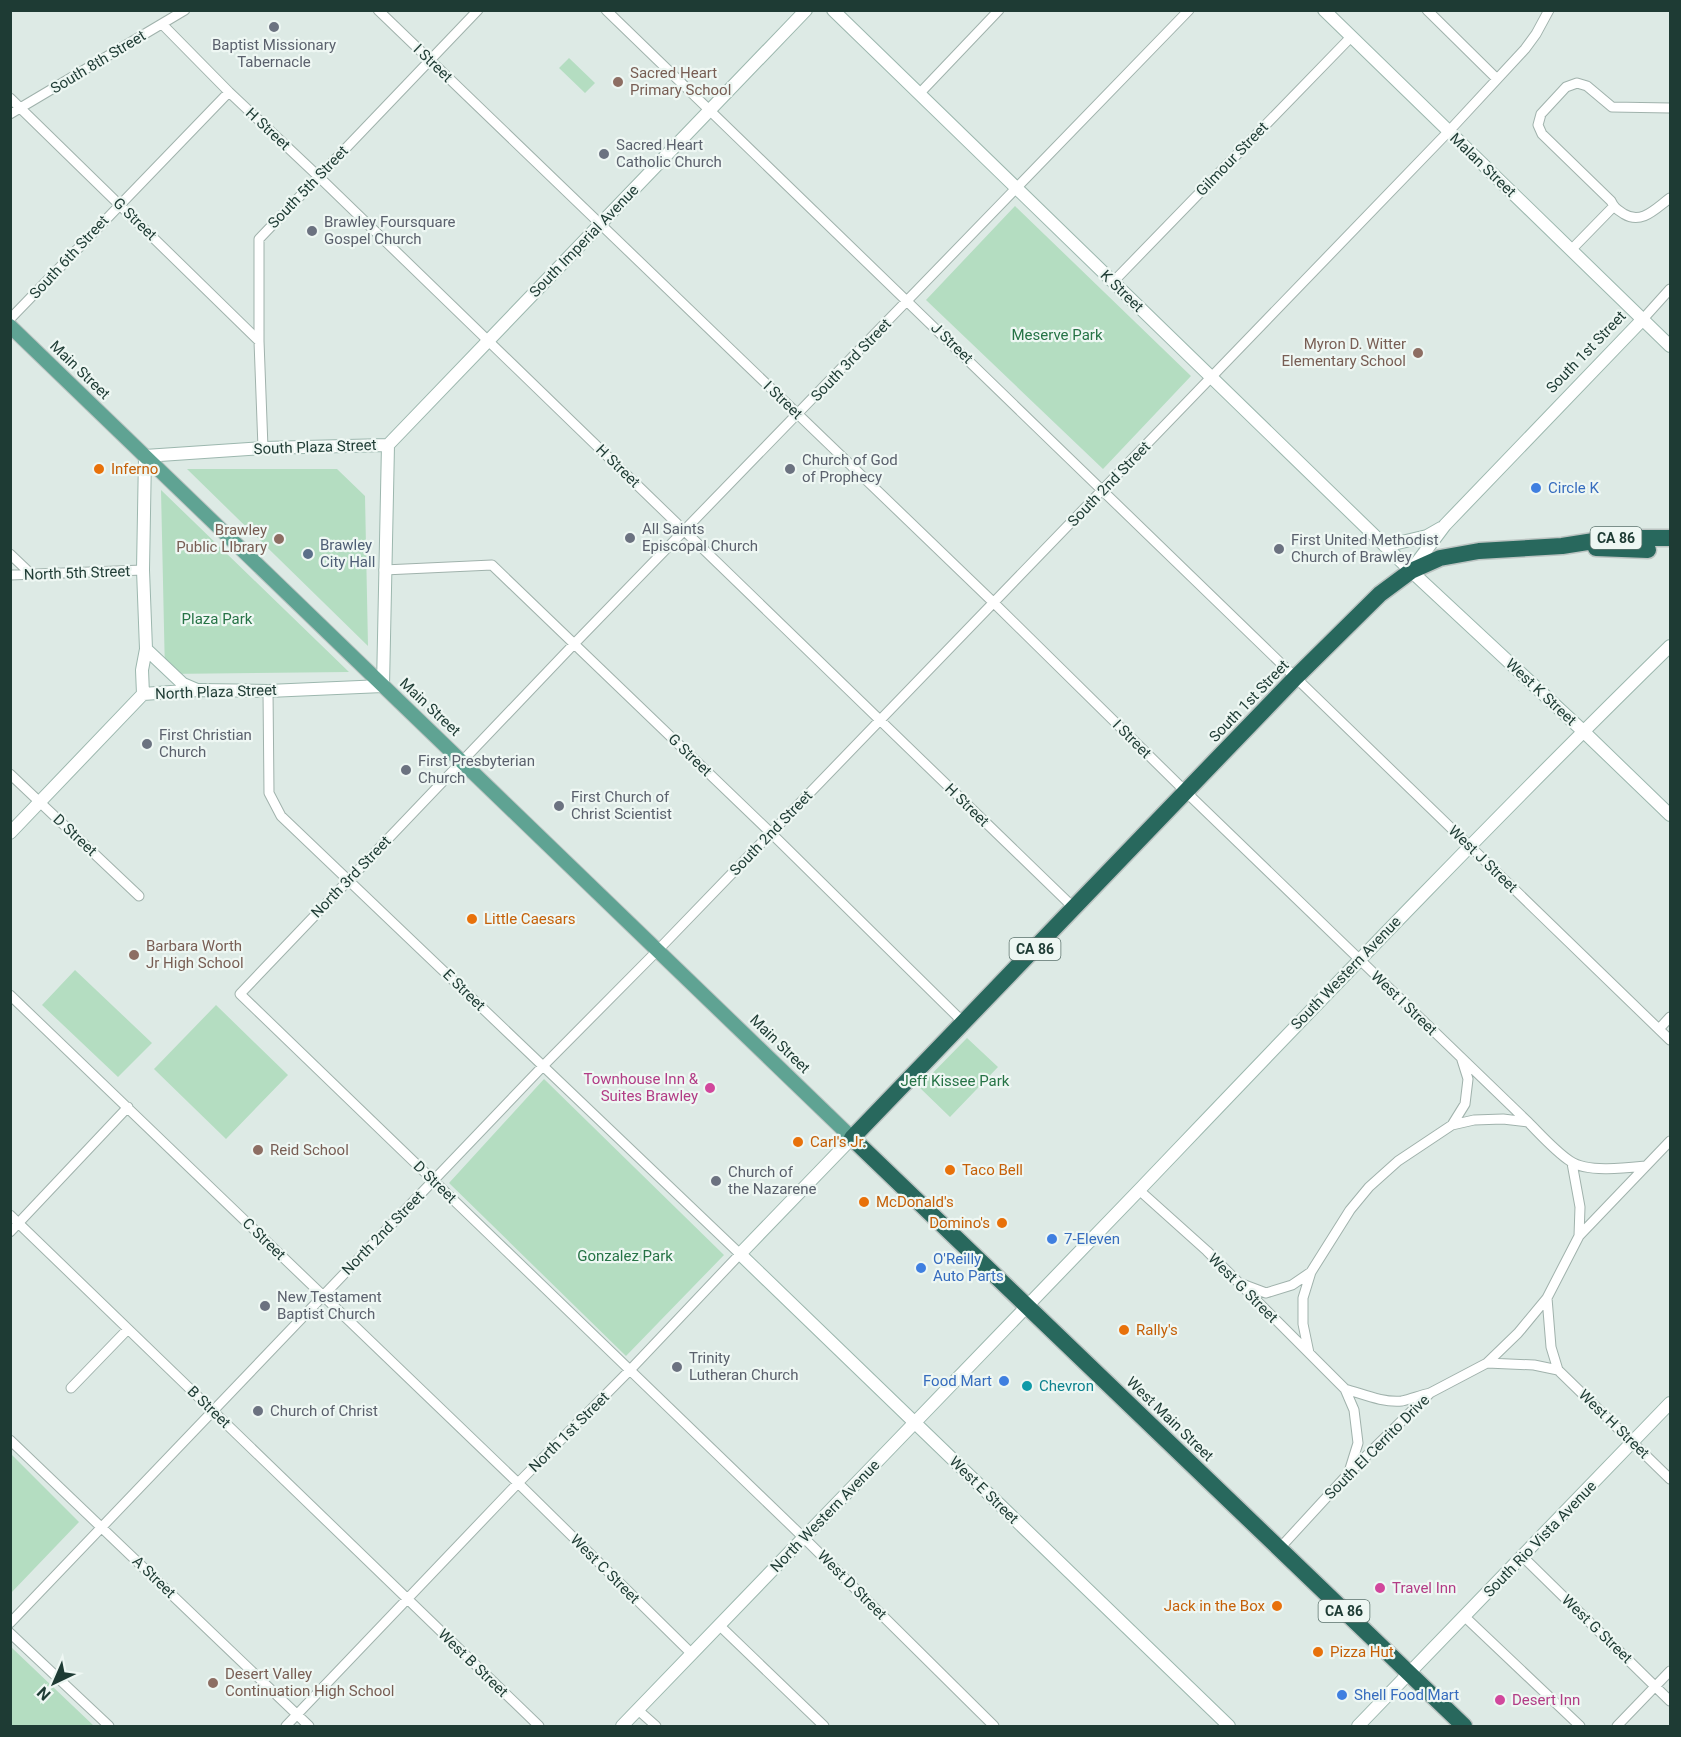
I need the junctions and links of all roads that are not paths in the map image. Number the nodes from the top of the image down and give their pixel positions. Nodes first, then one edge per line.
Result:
1 (185, 10) edge
2 (378, 10) edge
3 (478, 10) edge
4 (606, 10) edge
5 (806, 10) edge
6 (833, 10) edge
7 (999, 10) edge
8 (1189, 10) edge
9 (1324, 10) edge
10 (1427, 10) edge
11 (1549, 10) edge
12 (162, 24) junction
13 (1351, 37) junction
14 (430, 60) junction
15 (1497, 79) junction
16 (229, 92) junction
17 (919, 94) junction
18 (10, 98) edge
19 (21, 108) junction
20 (1671, 108) edge
21 (710, 110) junction
22 (10, 114) edge
23 (1449, 131) junction
24 (318, 176) junction
25 (1016, 188) junction
26 (1671, 198) edge
27 (120, 204) junction
28 (1613, 207) junction
29 (600, 224) junction
30 (1571, 250) junction
31 (1113, 282) junction
32 (1671, 289) edge
33 (908, 301) junction
34 (1643, 318) junction
35 (10, 319) edge
36 (10, 326) edge
37 (488, 340) junction
38 (259, 341) junction
39 (1671, 345) edge
40 (1212, 378) junction
41 (797, 414) junction
42 (388, 445) junction
43 (263, 448) junction
44 (145, 456) junction
45 (1103, 490) junction
46 (1445, 525) junction
47 (684, 531) junction
48 (1671, 538) edge
49 (1385, 546) junction
50 (1562, 546) junction
51 (1671, 549) edge
52 (10, 554) edge
53 (143, 570) junction
54 (384, 570) junction
55 (1411, 571) junction
56 (31, 574) junction
57 (10, 575) edge
58 (994, 603) junction
59 (574, 644) junction
60 (1671, 646) edge
61 (146, 649) junction
62 (1296, 677) junction
63 (383, 686) junction
64 (199, 690) junction
65 (268, 691) junction
66 (143, 694) junction
67 (880, 720) junction
68 (1583, 731) junction
69 (462, 761) junction
70 (10, 774) edge
71 (1186, 792) junction
72 (40, 802) junction
73 (1671, 815) edge
74 (10, 833) edge
75 (771, 833) junction
76 (1470, 846) junction
77 (349, 879) junction
78 (139, 897) dead end
79 (1074, 909) junction
80 (658, 950) junction
81 (1358, 960) junction
82 (240, 994) joint
83 (10, 995) edge
84 (1671, 1017) edge
85 (963, 1022) junction
86 (1659, 1029) junction
87 (1671, 1040) edge
88 (1461, 1058) junction
89 (543, 1066) junction
90 (128, 1107) junction
91 (1528, 1122) junction
92 (1452, 1125) junction
93 (852, 1138) junction
94 (1671, 1142) edge
95 (1572, 1163) junction
96 (1646, 1166) junction
97 (434, 1180) junction
98 (1139, 1190) junction
99 (10, 1215) edge
100 (19, 1223) junction
101 (10, 1232) edge
102 (1579, 1236) junction
103 (740, 1254) junction
104 (1311, 1272) junction
105 (1237, 1282) junction
106 (323, 1295) junction
107 (1547, 1298) junction
108 (1027, 1305) junction
109 (128, 1329) junction
110 (1309, 1353) junction
111 (1487, 1363) junction
112 (630, 1370) junction
113 (1558, 1370) junction
114 (71, 1388) dead end
115 (1345, 1389) junction
116 (1430, 1393) junction
117 (1671, 1403) edge
118 (213, 1411) junction
119 (914, 1422) junction
120 (10, 1440) edge
121 (1633, 1442) junction
122 (1348, 1474) junction
123 (1671, 1479) edge
124 (518, 1483) junction
125 (101, 1527) junction
126 (804, 1538) junction
127 (1279, 1549) junction
128 (1523, 1557) junction
129 (407, 1600) junction
130 (1465, 1617) junction
131 (10, 1623) edge
132 (720, 1626) junction
133 (10, 1633) edge
134 (692, 1654) junction
135 (1671, 1671) edge
136 (1409, 1674) junction
137 (1656, 1686) junction
138 (1671, 1701) edge
139 (638, 1710) junction
140 (297, 1715) junction
141 (109, 1726) edge
142 (286, 1726) edge
143 (309, 1726) edge
144 (539, 1726) edge
145 (622, 1726) edge
146 (656, 1726) edge
147 (824, 1726) edge
148 (994, 1726) edge
149 (1229, 1726) edge
150 (1358, 1726) edge
151 (1464, 1726) edge
152 (1580, 1726) edge
153 (1617, 1726) edge

1 - 12 street, South 8th Street
2 - 14 street, I Street
3 - 14 street, South 5th Street
4 - 21 street, J Street
5 - 21 street, South Imperial Avenue
6 - 17 street, K Street
7 - 17 street
8 - 25 street, South 3rd Street
9 - 13 street, Malan Street
10 - 15 street
11 - 15 street, South 2nd Street
12 - 16 street, H Street
12 - 19 street, South 8th Street
13 - 23 street, Malan Street
13 - 31 street, Gilmour Street
14 - 24 street, South 5th Street
14 - 29 street, I Street
15 - 23 street, South 2nd Street
16 - 24 street, H Street
16 - 27 street, South 6th Street
17 - 25 street, K Street
18 - 19 street, G Street
19 - 22 street, South 8th Street
19 - 27 street, G Street
20 - 28 street
21 - 29 street, South Imperial Avenue
21 - 33 street, J Street
23 - 30 street, Malan Street
23 - 40 street, South 2nd Street
24 - 37 street, H Street
24 - 38 street, South 5th Street
25 - 31 street, K Street
25 - 33 street, South 3rd Street
26 - 28 street
27 - 35 street, South 6th Street
27 - 38 street, G Street
28 - 30 street
29 - 37 street, South Imperial Avenue
29 - 41 street, I Street
30 - 34 street, Malan Street
31 - 40 street, K Street
32 - 34 street, South 1st Street
33 - 41 street, South 3rd Street
33 - 45 street, J Street
34 - 39 street, Malan Street
34 - 46 street, South 1st Street
36 - 44 main road, Main Street
37 - 42 street, South Imperial Avenue
37 - 47 street, H Street
38 - 43 street, South 5th Street
40 - 45 street, South 2nd Street
40 - 49 street, K Street
41 - 47 street, South 3rd Street
41 - 58 street, I Street
42 - 43 street, South Plaza Street
42 - 54 street, South Plaza Street
43 - 44 street, South Plaza Street
44 - 53 street, North Plaza Street
44 - 63 main road, Main Street
45 - 58 street, South 2nd Street
45 - 62 street, J Street
46 - 49 street
46 - 55 street, South 1st Street
47 - 59 street, South 3rd Street
47 - 67 street, H Street
48 - 50 highway, CA 86
49 - 55 street, K Street
50 - 51 highway, CA 86
50 - 55 highway, CA 86
52 - 56 street
53 - 56 street, North 5th Street
53 - 61 street, North Plaza Street
54 - 59 street, G Street
54 - 63 street, South Plaza Street
55 - 62 highway, South 1st Street / CA 86
55 - 68 street, West K Street
56 - 57 street, North 5th Street
58 - 67 street, South 2nd Street
58 - 71 street, I Street
59 - 69 street, South 3rd Street
59 - 75 street, G Street
60 - 68 street, South Western Avenue
61 - 64 street
61 - 66 street, North Plaza Street
62 - 71 highway, South 1st Street / CA 86
62 - 76 street, West J Street
63 - 65 street, North Plaza Street
63 - 69 main road, Main Street
64 - 65 street, North Plaza Street
64 - 66 street, North Plaza Street
65 - 77 street, E Street
66 - 72 street
67 - 75 street, South 2nd Street
67 - 79 street, H Street
68 - 73 street, West K Street
68 - 76 street, South Western Avenue
69 - 77 street, North 3rd Street
69 - 80 main road, Main Street
70 - 72 street, D Street
71 - 79 highway, South 1st Street / CA 86
71 - 81 street, West I Street
72 - 74 street
72 - 78 street, D Street
75 - 80 street, South 2nd Street
75 - 85 street, G Street
76 - 81 street, South Western Avenue
76 - 86 street, West J Street
77 - 82 street, North 3rd Street
77 - 89 street, E Street
79 - 85 highway, South 1st Street / CA 86
80 - 89 street, North 2nd Street
80 - 93 main road, Main Street
81 - 88 street, West I Street
81 - 98 street, South Western Avenue
82 - 97 street, D Street
83 - 90 street, C Street
84 - 86 street
85 - 93 highway, South 1st Street / CA 86
86 - 87 street, West J Street
88 - 91 street, West I Street
88 - 92 street
89 - 97 street, North 2nd Street
89 - 103 street, E Street
90 - 100 street
90 - 106 street, C Street
91 - 92 street
91 - 95 street, West I Street
92 - 104 street
93 - 103 street, North 1st Street
93 - 108 highway, West Main Street / CA 86
94 - 96 street, South El Cerrito Drive
95 - 96 street
95 - 102 street
96 - 102 street, South El Cerrito Drive
97 - 106 street, North 2nd Street
97 - 112 street, D Street
98 - 105 street, West G Street
98 - 108 street, South Western Avenue
99 - 100 street, B Street
100 - 101 street
100 - 109 street, B Street
102 - 107 street, South El Cerrito Drive
103 - 112 street, North 1st Street
103 - 119 street, West E Street
104 - 105 street
104 - 110 street
105 - 110 street, West G Street
106 - 118 street, North 2nd Street
106 - 124 street, C Street
107 - 111 street, South El Cerrito Drive
107 - 113 street
108 - 119 street, North Western Avenue
108 - 127 highway, West Main Street / CA 86
109 - 114 street
109 - 118 street, B Street
110 - 115 street, West G Street
111 - 113 street
111 - 116 street, South El Cerrito Drive
112 - 124 street, North 1st Street
112 - 126 street, West D Street
113 - 121 street, West H Street
115 - 116 street, West G Street
115 - 122 street, West G Street
116 - 122 street, South El Cerrito Drive
117 - 121 street, South Rio Vista Avenue
118 - 125 street, North 2nd Street
118 - 129 street, B Street
119 - 126 street, North Western Avenue
119 - 149 street, West E Street
120 - 125 street, A Street
121 - 123 street, West H Street
121 - 128 street, South Rio Vista Avenue
122 - 127 street, South El Cerrito Drive
124 - 129 street, North 1st Street
124 - 134 street, West C Street
125 - 131 street, North 2nd Street
125 - 140 street, A Street
126 - 132 street, North Western Avenue
126 - 148 street, West D Street
127 - 136 highway, West Main Street / CA 86
128 - 130 street, South Rio Vista Avenue
128 - 137 street, West G Street
129 - 140 street, North 1st Street
129 - 144 street, West B Street
130 - 136 street, South Rio Vista Avenue
130 - 152 street
132 - 134 street, North Western Avenue
132 - 147 street
133 - 141 street
134 - 139 street, North Western Avenue
135 - 137 street
136 - 150 street, South Rio Vista Avenue
136 - 151 highway, West Main Street / CA 86
137 - 138 street, West G Street
137 - 153 street
139 - 145 street, North Western Avenue
139 - 146 street
140 - 142 street, North 1st Street
140 - 143 street, A Street

